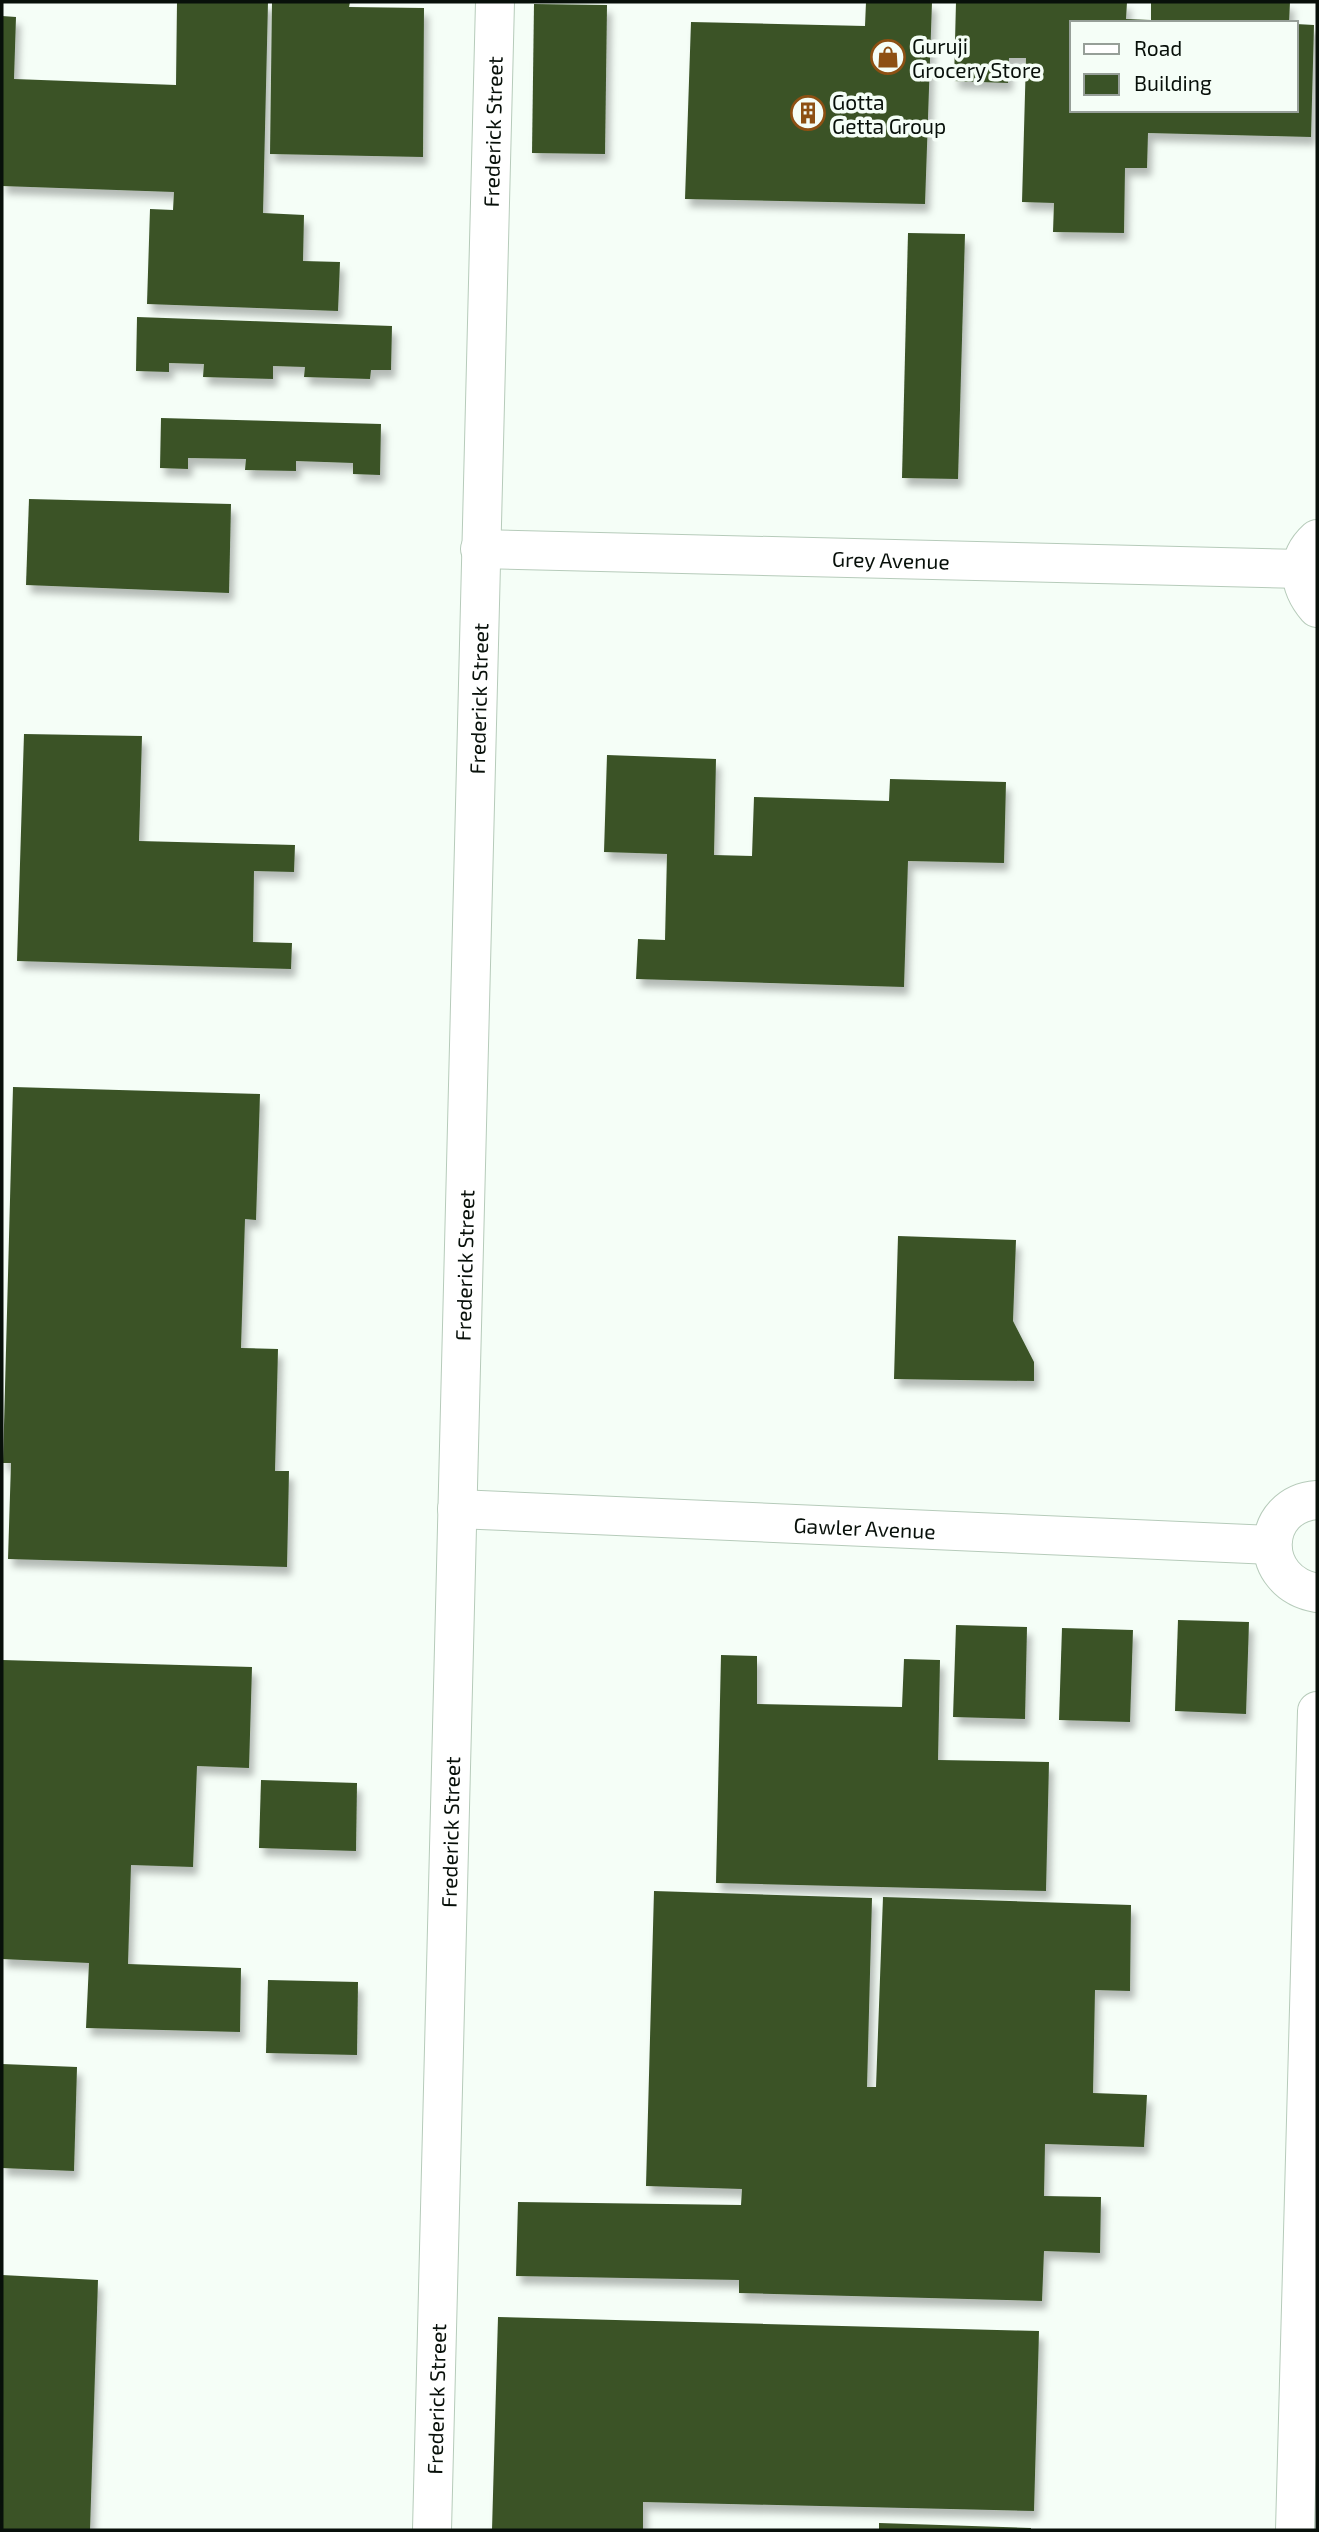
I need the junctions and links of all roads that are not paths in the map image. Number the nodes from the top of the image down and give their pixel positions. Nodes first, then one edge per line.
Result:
1 (495, 2) edge
2 (480, 549) junction
3 (1309, 554) edge
4 (1317, 608) edge
5 (1317, 1500) edge
6 (457, 1509) junction
7 (1272, 1545) junction
8 (1317, 1593) edge
9 (1317, 1711) edge
10 (432, 2530) edge
11 (1295, 2530) edge

1 - 2 street, Frederick Street
2 - 3 street, Grey Avenue
2 - 6 street, Frederick Street
3 - 4 street
5 - 7 street
6 - 7 street, Gawler Avenue
6 - 10 street, Frederick Street
7 - 8 street
9 - 11 street

